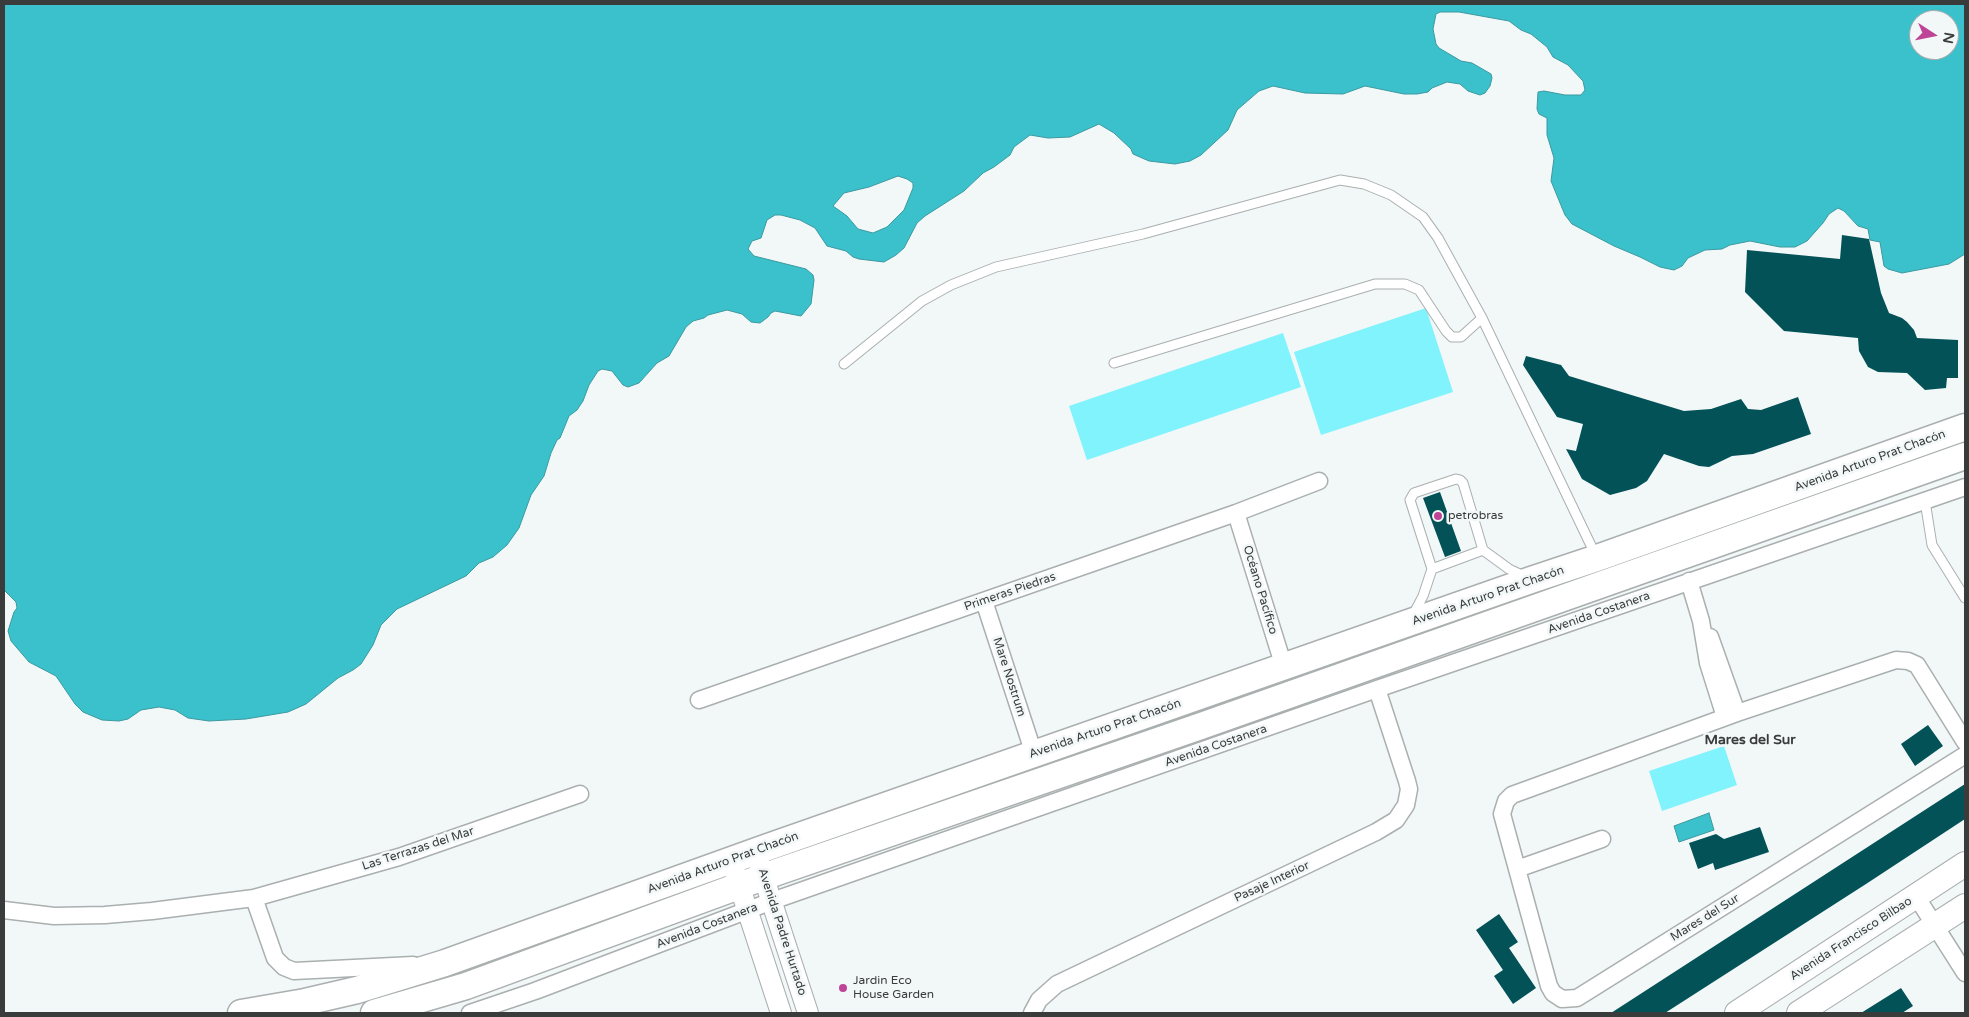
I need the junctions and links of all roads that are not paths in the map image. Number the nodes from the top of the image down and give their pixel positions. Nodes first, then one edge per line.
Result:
1 (1482, 318) junction
2 (1114, 363) dead end
3 (844, 364) dead end
4 (1965, 427) edge
5 (1965, 456) edge
6 (1319, 481) dead end
7 (1965, 487) edge
8 (1925, 501) junction
9 (1236, 513) junction
10 (1483, 550) junction
11 (1597, 558) junction
12 (1432, 569) junction
13 (1531, 580) junction
14 (1689, 581) junction
15 (1965, 598) edge
16 (984, 601) junction
17 (1409, 624) junction
18 (1284, 667) junction
19 (1377, 689) junction
20 (699, 700) dead end
21 (1731, 715) junction
22 (1965, 742) edge
23 (1034, 754) junction
24 (1965, 755) edge
25 (580, 794) dead end
26 (1602, 839) dead end
27 (743, 856) junction
28 (1965, 864) edge
29 (1517, 869) junction
30 (740, 886) junction
31 (768, 889) junction
32 (1916, 896) junction
33 (254, 898) junction
34 (1965, 906) edge
35 (4, 910) edge
36 (748, 910) junction
37 (1935, 926) junction
38 (445, 963) junction
39 (1965, 973) edge
40 (241, 1013) edge
41 (374, 1013) edge
42 (470, 1013) edge
43 (781, 1013) edge
44 (808, 1013) edge
45 (1032, 1013) edge
46 (1737, 1013) edge
47 (1799, 1013) edge

1 - 2 lane
1 - 3 lane
1 - 11 lane
4 - 11 main road, Avenida Arturo Prat Chacón
5 - 31 main road
6 - 9 street, Primeras Piedras
7 - 8 street, Avenida Costanera
8 - 14 street, Avenida Costanera
8 - 15 lane
9 - 16 street, Primeras Piedras
9 - 18 street, Océano Pacífico
10 - 12 lane
10 - 12 lane
10 - 13 lane
11 - 13 main road, Avenida Arturo Prat Chacón
12 - 17 lane
13 - 17 main road, Avenida Arturo Prat Chacón
14 - 19 street, Avenida Costanera
14 - 21 street
16 - 20 street, Primeras Piedras
16 - 23 street, Mare Nostrum
17 - 18 main road, Avenida Arturo Prat Chacón
18 - 23 main road, Avenida Arturo Prat Chacón
19 - 31 street, Avenida Costanera
19 - 45 street, Pasaje Interior
21 - 22 street, Mares del Sur
21 - 29 street, Mares del Sur
23 - 27 main road, Avenida Arturo Prat Chacón
24 - 29 street, Mares del Sur
25 - 33 street, Las Terrazas del Mar
26 - 29 street
27 - 30 street, Avenida Padre Hurtado
27 - 31 street, Avenida Padre Hurtado
27 - 38 main road, Avenida Arturo Prat Chacón
28 - 32 main road, Avenida Francisco Bilbao
30 - 31 main road
30 - 36 street, Avenida Padre Hurtado
30 - 41 main road
31 - 36 street, Avenida Costanera
31 - 44 street, Avenida Padre Hurtado
32 - 37 street
32 - 46 main road, Avenida Francisco Bilbao
33 - 35 street, Las Terrazas del Mar
33 - 38 street
34 - 37 main road
36 - 42 street, Avenida Costanera
36 - 43 street, Avenida Padre Hurtado
37 - 39 street
37 - 47 main road
38 - 40 main road, Avenida Arturo Prat Chacón

